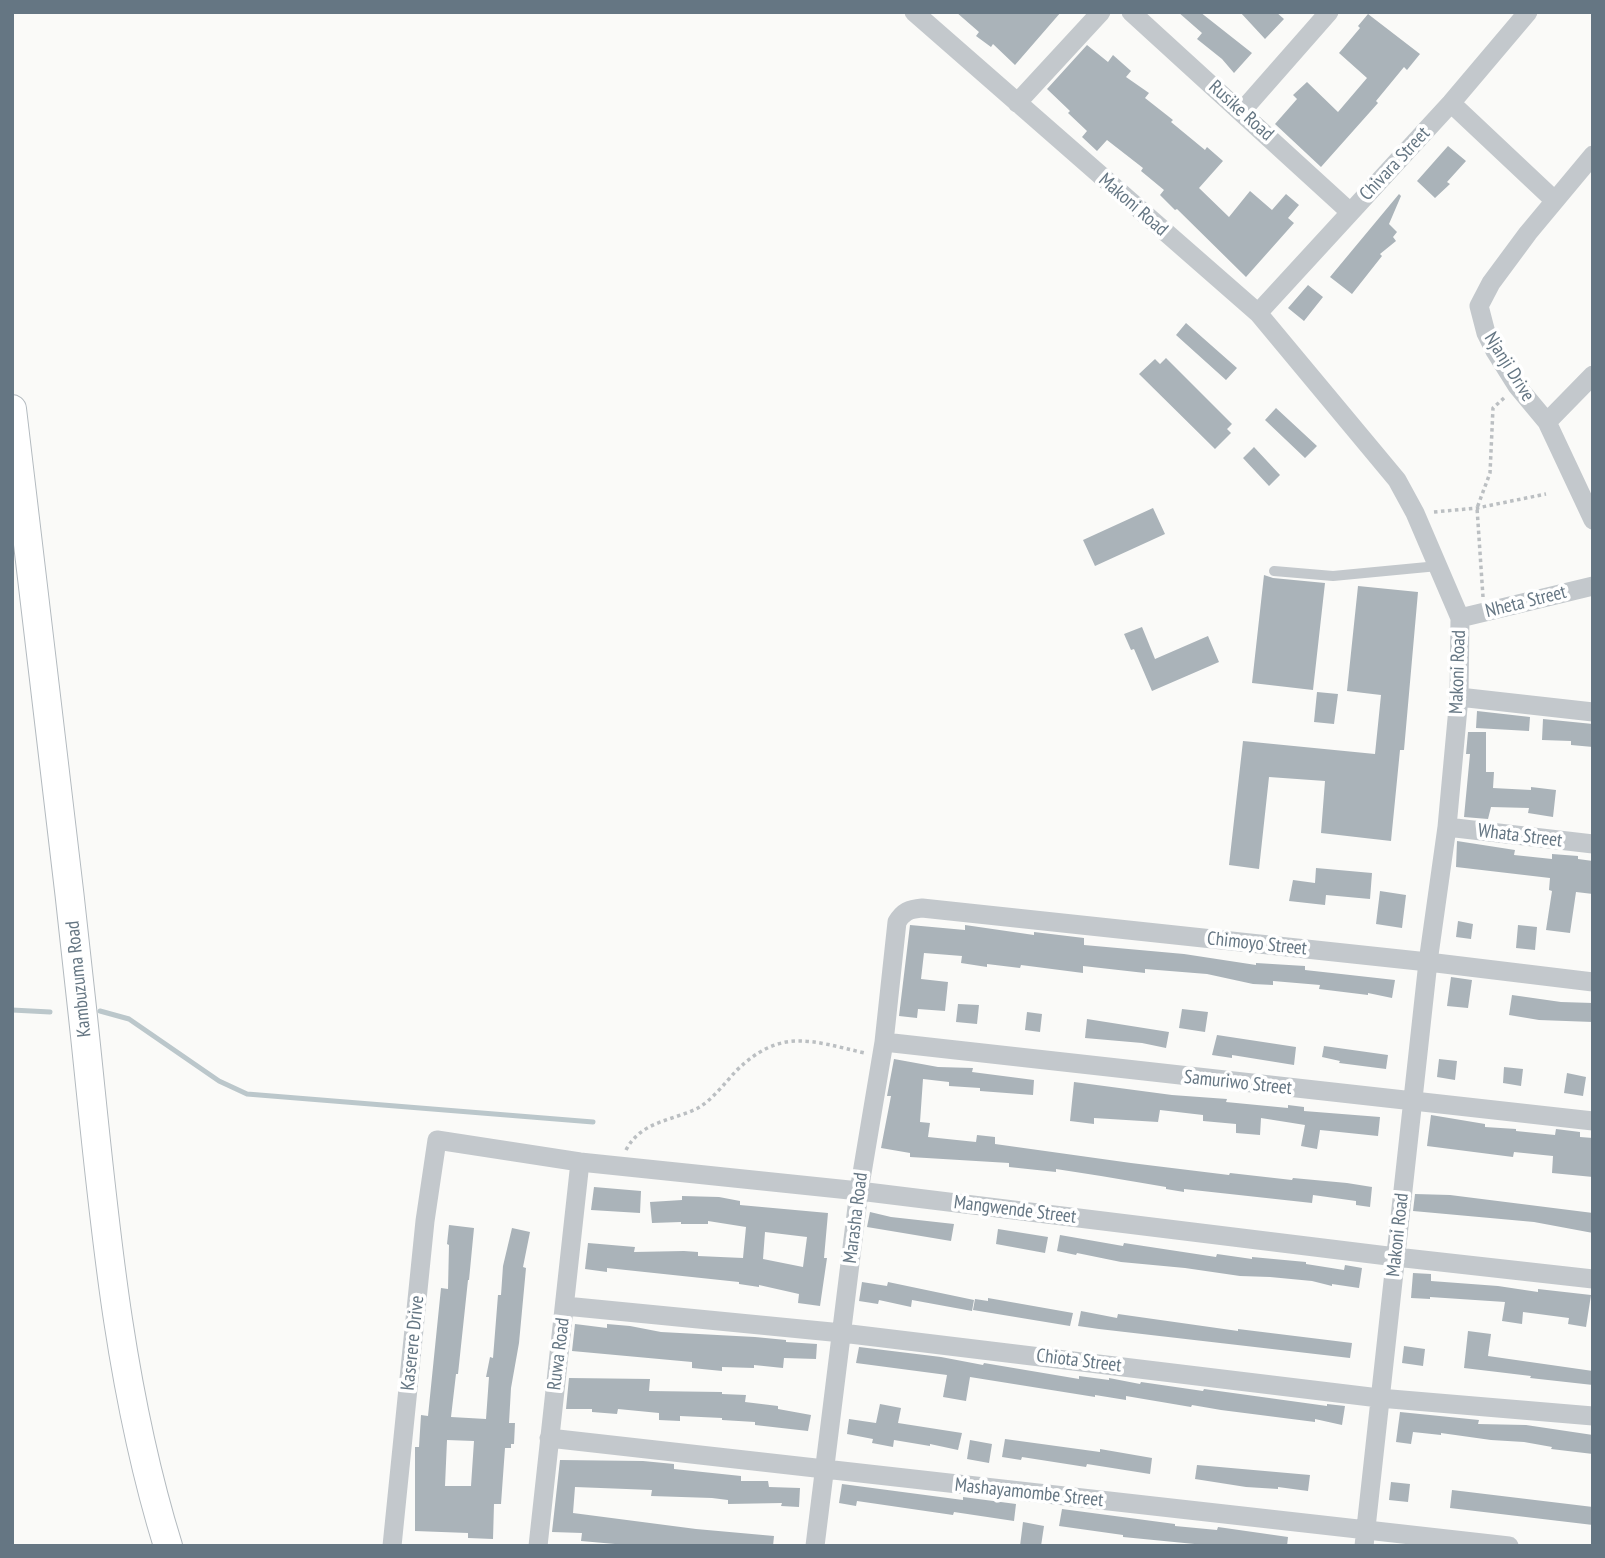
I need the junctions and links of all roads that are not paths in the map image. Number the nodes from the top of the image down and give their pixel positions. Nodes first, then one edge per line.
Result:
1 (914, 12) edge
2 (1101, 12) edge
3 (1131, 12) edge
4 (1329, 12) edge
5 (1528, 12) edge
6 (1017, 103) junction
7 (1451, 103) junction
8 (1242, 111) junction
9 (1593, 155) edge
10 (1553, 199) junction
11 (1350, 212) junction
12 (1258, 313) junction
13 (1593, 375) edge
14 (12, 409) edge
15 (1548, 422) junction
16 (1593, 520) edge
17 (1438, 566) junction
18 (1274, 571) dead end
19 (1593, 586) edge
20 (1460, 618) junction
21 (1460, 697) junction
22 (1593, 712) edge
23 (1447, 827) junction
24 (1593, 844) edge
25 (922, 908) joint
26 (1428, 962) junction
27 (1593, 982) edge
28 (883, 1049) junction
29 (1413, 1102) junction
30 (1593, 1121) edge
31 (437, 1140) joint
32 (580, 1162) junction
33 (859, 1191) junction
34 (1396, 1257) junction
35 (1593, 1279) edge
36 (565, 1306) junction
37 (842, 1333) junction
38 (1379, 1398) junction
39 (1593, 1416) edge
40 (549, 1438) junction
41 (826, 1471) junction
42 (1365, 1538) edge
43 (167, 1546) edge
44 (392, 1546) edge
45 (538, 1546) edge
46 (815, 1546) edge
47 (1509, 1546) edge

1 - 6 street, Makoni Road
2 - 6 street
3 - 8 street, Rusike Road
4 - 8 street
5 - 7 street, Chivara Street
6 - 12 street, Makoni Road
7 - 10 street
7 - 11 street, Chivara Street
8 - 11 street, Rusike Road
9 - 10 street, Njanji Drive
10 - 15 street, Njanji Drive
11 - 12 street, Chivara Street
12 - 17 street, Makoni Road
13 - 15 street
14 - 43 main road, Kambuzuma Road
15 - 16 street, Njanji Drive
17 - 18 lane
17 - 20 street, Makoni Road
19 - 20 street, Nheta Street
20 - 21 street, Makoni Road
21 - 22 street
21 - 23 street, Makoni Road
23 - 24 street, Whata Street
23 - 26 street, Makoni Road
25 - 26 street, Chimoyo Street
25 - 28 street, Marasha Road
26 - 27 street, Chimoyo Street
26 - 29 street, Makoni Road
28 - 29 street, Samuriwo Street
28 - 33 street, Marasha Road
29 - 30 street, Samuriwo Street
29 - 34 street, Makoni Road
31 - 32 street, Mangwende Street
31 - 44 street, Kaserere Drive
32 - 33 street, Mangwende Street
32 - 36 street, Ruwa Road
33 - 34 street, Mangwende Street
33 - 37 street, Marasha Road
34 - 35 street, Mangwende Street
34 - 38 street, Makoni Road
36 - 37 street, Chiota Street
36 - 40 street, Ruwa Road
37 - 38 street, Chiota Street
37 - 41 street, Marasha Road
38 - 39 street, Chiota Street
38 - 42 street, Makoni Road
40 - 41 street, Mashayamombe Street
40 - 45 street, Ruwa Road
41 - 42 street, Mashayamombe Street
41 - 46 street, Marasha Road
42 - 47 street, Mashayamombe Street

